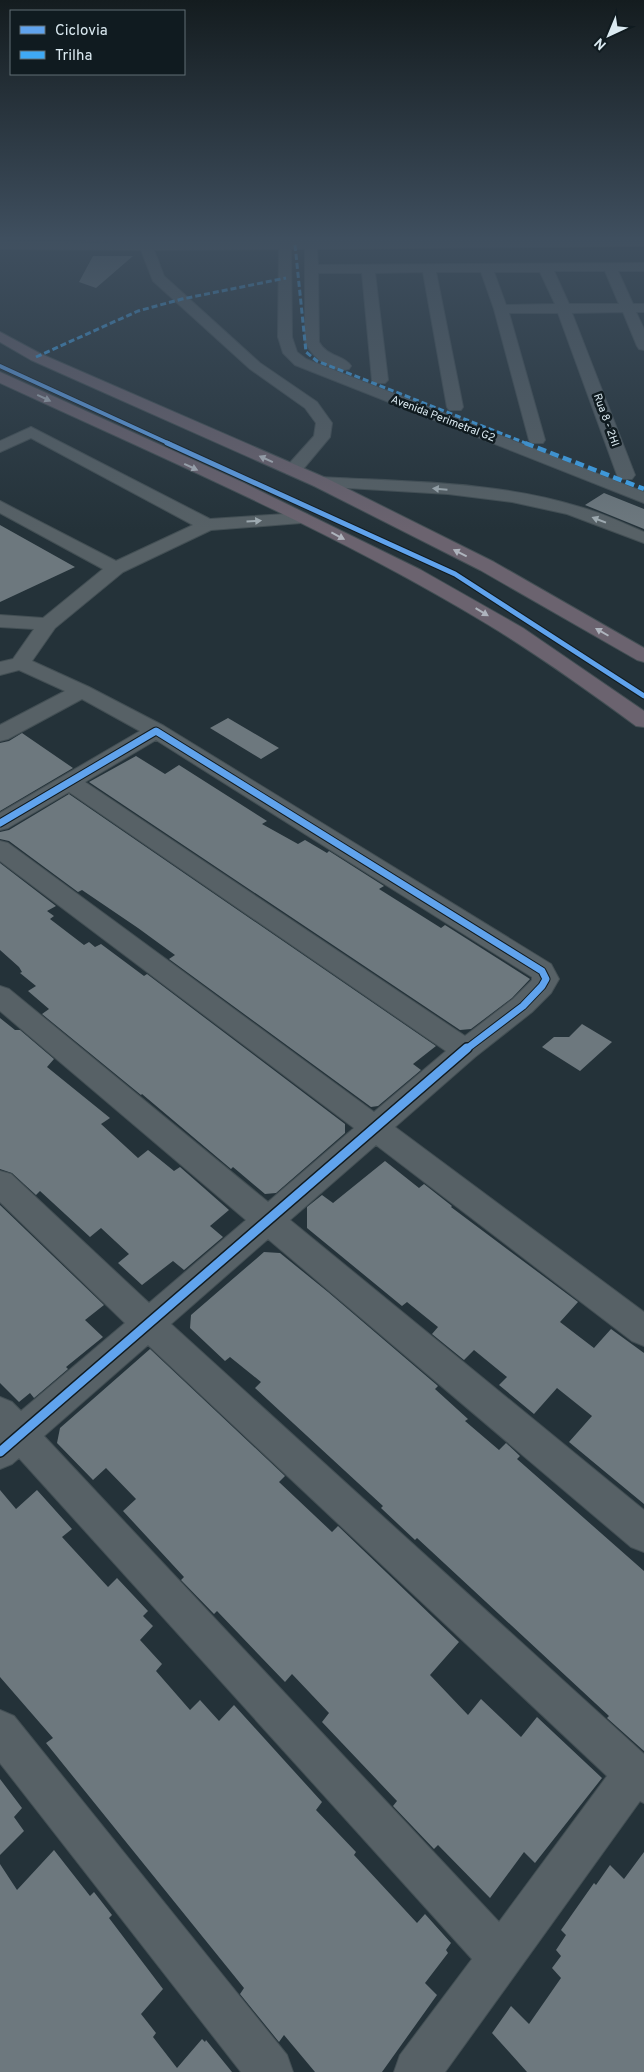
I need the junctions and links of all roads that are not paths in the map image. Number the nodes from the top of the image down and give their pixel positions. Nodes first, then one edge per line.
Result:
1 (1, 337) edge
2 (223, 337) edge
3 (285, 337) edge
4 (305, 337) edge
5 (312, 337) edge
6 (375, 337) edge
7 (441, 337) edge
8 (508, 337) edge
9 (574, 337) edge
10 (0, 377) edge
11 (380, 380) junction
12 (355, 384) junction
13 (311, 405) junction
14 (454, 408) junction
15 (476, 424) junction
16 (505, 435) junction
17 (536, 440) junction
18 (0, 447) edge
19 (293, 470) junction
20 (626, 475) junction
21 (320, 482) junction
22 (644, 482) edge
23 (644, 489) edge
24 (644, 498) edge
25 (0, 506) edge
26 (301, 518) junction
27 (207, 524) junction
28 (641, 533) edge
29 (116, 568) junction
30 (0, 621) edge
31 (48, 624) junction
32 (644, 656) edge
33 (20, 663) junction
34 (0, 669) edge
35 (82, 692) junction
36 (644, 721) edge
37 (156, 731) junction
38 (0, 734) edge
39 (71, 783) junction
40 (0, 823) edge
41 (0, 849) edge
42 (0, 996) edge
43 (465, 1050) junction
44 (375, 1128) junction
45 (0, 1183) edge
46 (270, 1220) junction
47 (148, 1323) junction
48 (644, 1331) edge
49 (7, 1433) edge
50 (644, 1534) edge
51 (0, 1730) edge
52 (640, 1778) edge
53 (501, 1957) junction
54 (270, 2072) edge
55 (417, 2072) edge

19 -> 1 highway
2 - 13 street
3 - 12 street, Avenida Perimetral G2
4 - 15 street
5 - 11 street, Avenida Perimetral G2
6 - 11 street
7 - 14 street
8 - 17 street
9 - 20 street, Rua 8 - 2HI
10 -> 26 highway
11 - 14 street, Avenida Perimetral G2
12 - 13 street
12 - 15 street, Avenida Perimetral G2
13 - 19 street
14 - 15 street, Avenida Perimetral G2
15 - 16 street, Avenida Perimetral G2
16 - 17 street, Avenida Perimetral G2
16 - 23 street
16 - 24 street, Avenida Perimetral G2
17 - 20 street, Avenida Perimetral G2
18 - 27 street
19 - 21 highway
20 - 22 street, Avenida Perimetral G2
28 -> 21 street
32 -> 21 highway
25 - 29 street
27 -> 26 street
26 -> 36 highway
27 - 29 street
29 - 31 street
30 - 31 street
31 - 33 street
33 - 34 street
33 - 35 street
35 - 37 street
35 - 38 street
37 - 39 street
37 - 43 street
39 - 40 street
39 - 43 street
41 - 44 street
42 - 46 street
43 - 44 street
44 - 46 street
44 - 48 street
45 - 47 street
46 - 47 street
46 - 50 street
47 - 49 street
47 - 52 street
49 - 53 street
51 - 54 street
52 - 53 street
53 - 55 street

